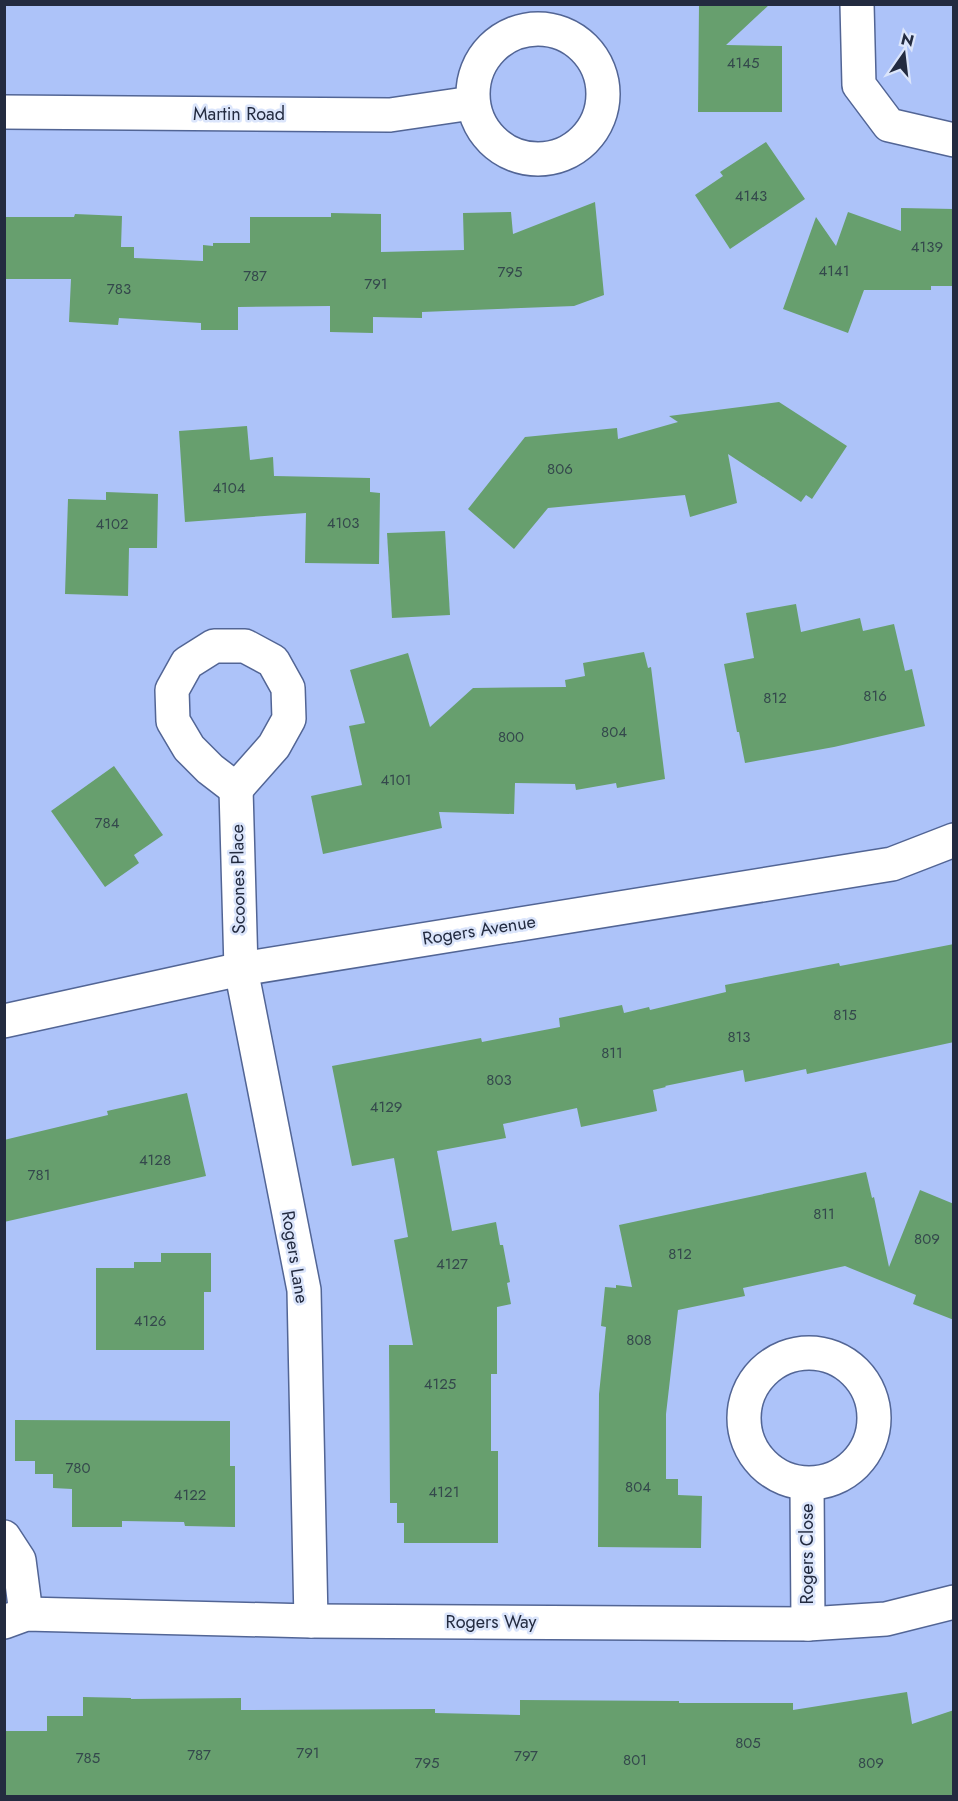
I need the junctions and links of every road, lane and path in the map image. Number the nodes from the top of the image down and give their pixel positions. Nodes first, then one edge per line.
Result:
1 (857, 4) edge
2 (472, 103) dead end
3 (4, 112) edge
4 (954, 140) edge
5 (236, 789) dead end
6 (954, 840) edge
7 (241, 969) junction
8 (4, 1021) edge
9 (807, 1485) dead end
10 (4, 1537) edge
11 (954, 1602) edge
12 (15, 1618) edge
13 (311, 1621) junction
14 (808, 1624) junction

1 - 4 street
2 - 3 street, Martin Road
5 - 7 street, Scoones Place
6 - 7 street, Rogers Avenue
7 - 8 street, Rogers Avenue
7 - 13 street, Rogers Lane
9 - 14 street, Rogers Close
10 - 12 street, Rogers Way
11 - 14 street, Rogers Way
12 - 13 street, Rogers Way
13 - 14 street, Rogers Way

